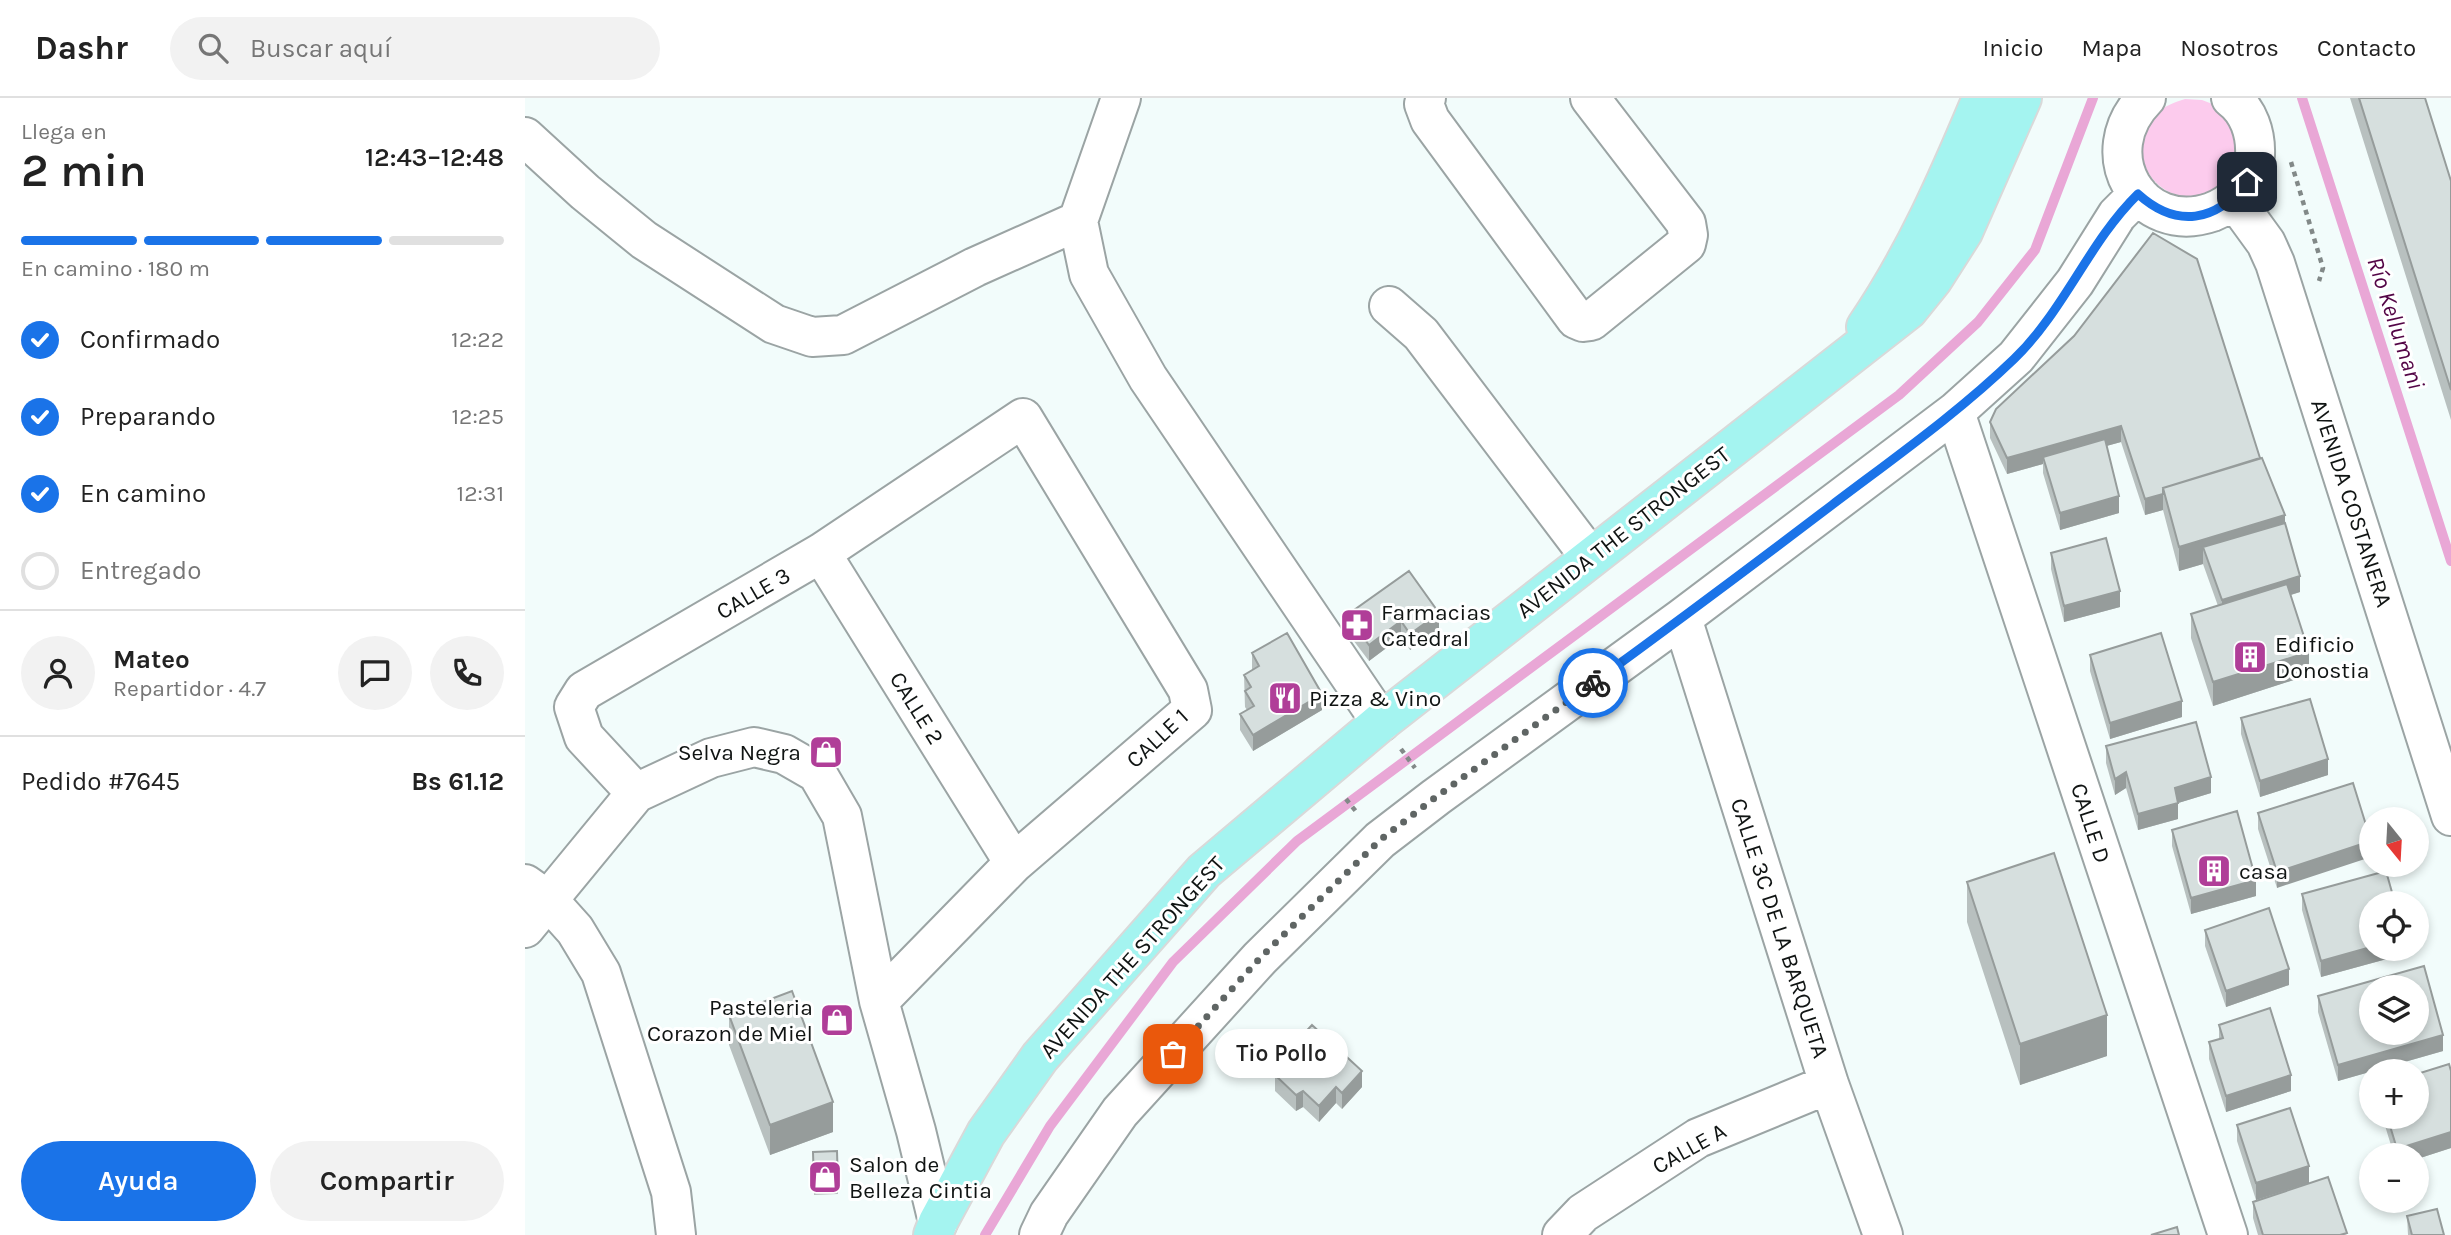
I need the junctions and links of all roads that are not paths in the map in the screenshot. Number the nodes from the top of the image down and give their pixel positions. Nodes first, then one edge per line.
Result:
1 (1121, 98) edge
2 (1426, 98) edge
3 (1590, 98) edge
4 (1982, 98) edge
5 (2022, 98) edge
6 (2146, 98) edge
7 (2231, 98) edge
8 (525, 137) edge
9 (2138, 194) junction
10 (2234, 199) junction
11 (1078, 221) junction
12 (1389, 306) dead end
13 (1844, 359) junction
14 (1955, 412) junction
15 (1023, 418) joint
16 (821, 553) junction
17 (1590, 557) junction
18 (1682, 618) junction
19 (1390, 734) junction
20 (636, 793) junction
21 (2451, 816) edge
22 (1014, 863) junction
23 (533, 904) edge
24 (879, 1001) junction
25 (1829, 1084) junction
26 (935, 1229) edge
27 (676, 1235) edge
28 (1039, 1235) edge
29 (1562, 1235) edge
30 (1883, 1235) edge
31 (2228, 1235) edge

1 - 11 street
2 - 3 street
4 - 13 main road, AVENIDA THE STRONGEST
5 - 13 main road, AVENIDA THE STRONGEST
6 - 9 street
7 - 10 street
8 - 11 street
9 - 10 street
9 - 14 street
10 - 21 street, AVENIDA COSTANERA
11 - 19 street
12 - 17 street
13 - 17 main road, AVENIDA THE STRONGEST
14 - 18 street
14 - 31 street, CALLE D
15 - 16 street, CALLE 3
15 - 22 street, CALLE 1
16 - 20 street, CALLE 3
16 - 22 street, CALLE 2
17 - 19 main road, AVENIDA THE STRONGEST
18 - 25 street, CALLE 3C DE LA BARQUETA
18 - 28 street
19 - 26 main road, AVENIDA THE STRONGEST
20 - 23 street
20 - 24 street
22 - 24 street, CALLE 1
23 - 27 street
24 - 26 street
25 - 29 street, CALLE A
25 - 30 street, CALLE 3C DE LA BARQUETA

